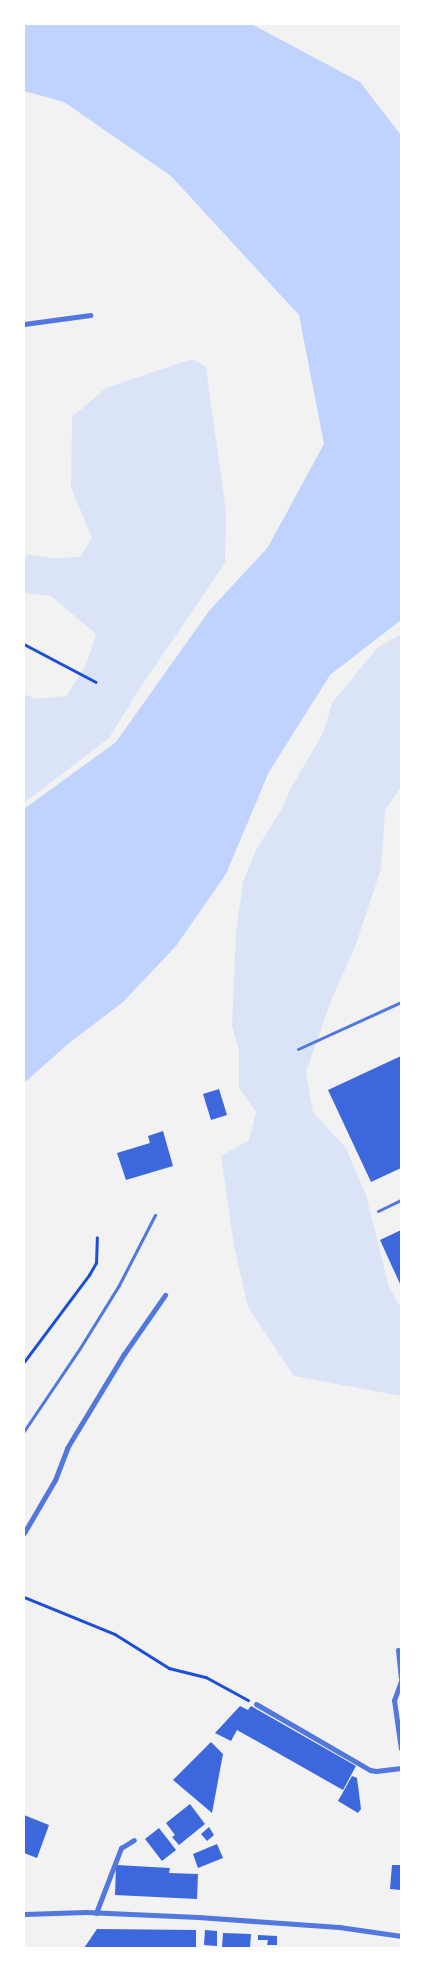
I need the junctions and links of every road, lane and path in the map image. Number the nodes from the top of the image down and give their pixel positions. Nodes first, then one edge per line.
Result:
1 (90, 315) dead end
2 (24, 324) edge
3 (24, 644) edge
4 (96, 682) dead end
5 (401, 1002) edge
6 (298, 1049) dead end
7 (401, 1200) edge
8 (378, 1211) dead end
9 (154, 1215) dead end
10 (97, 1238) dead end
11 (165, 1294) dead end
12 (24, 1362) edge
13 (24, 1431) edge
14 (24, 1533) edge
15 (24, 1598) edge
16 (398, 1650) dead end
17 (401, 1679) edge
18 (256, 1704) joint
19 (401, 1749) edge
20 (401, 1768) edge
21 (134, 1840) dead end
22 (96, 1913) junction
23 (24, 1914) edge
24 (401, 1936) edge

1 - 2 street
3 - 4 path
5 - 6 lane
7 - 8 lane
9 - 13 lane
10 - 12 path
11 - 14 street
15 - 18 path
16 - 17 street
17 - 19 street
18 - 20 street
21 - 22 street
22 - 23 street
22 - 24 street

